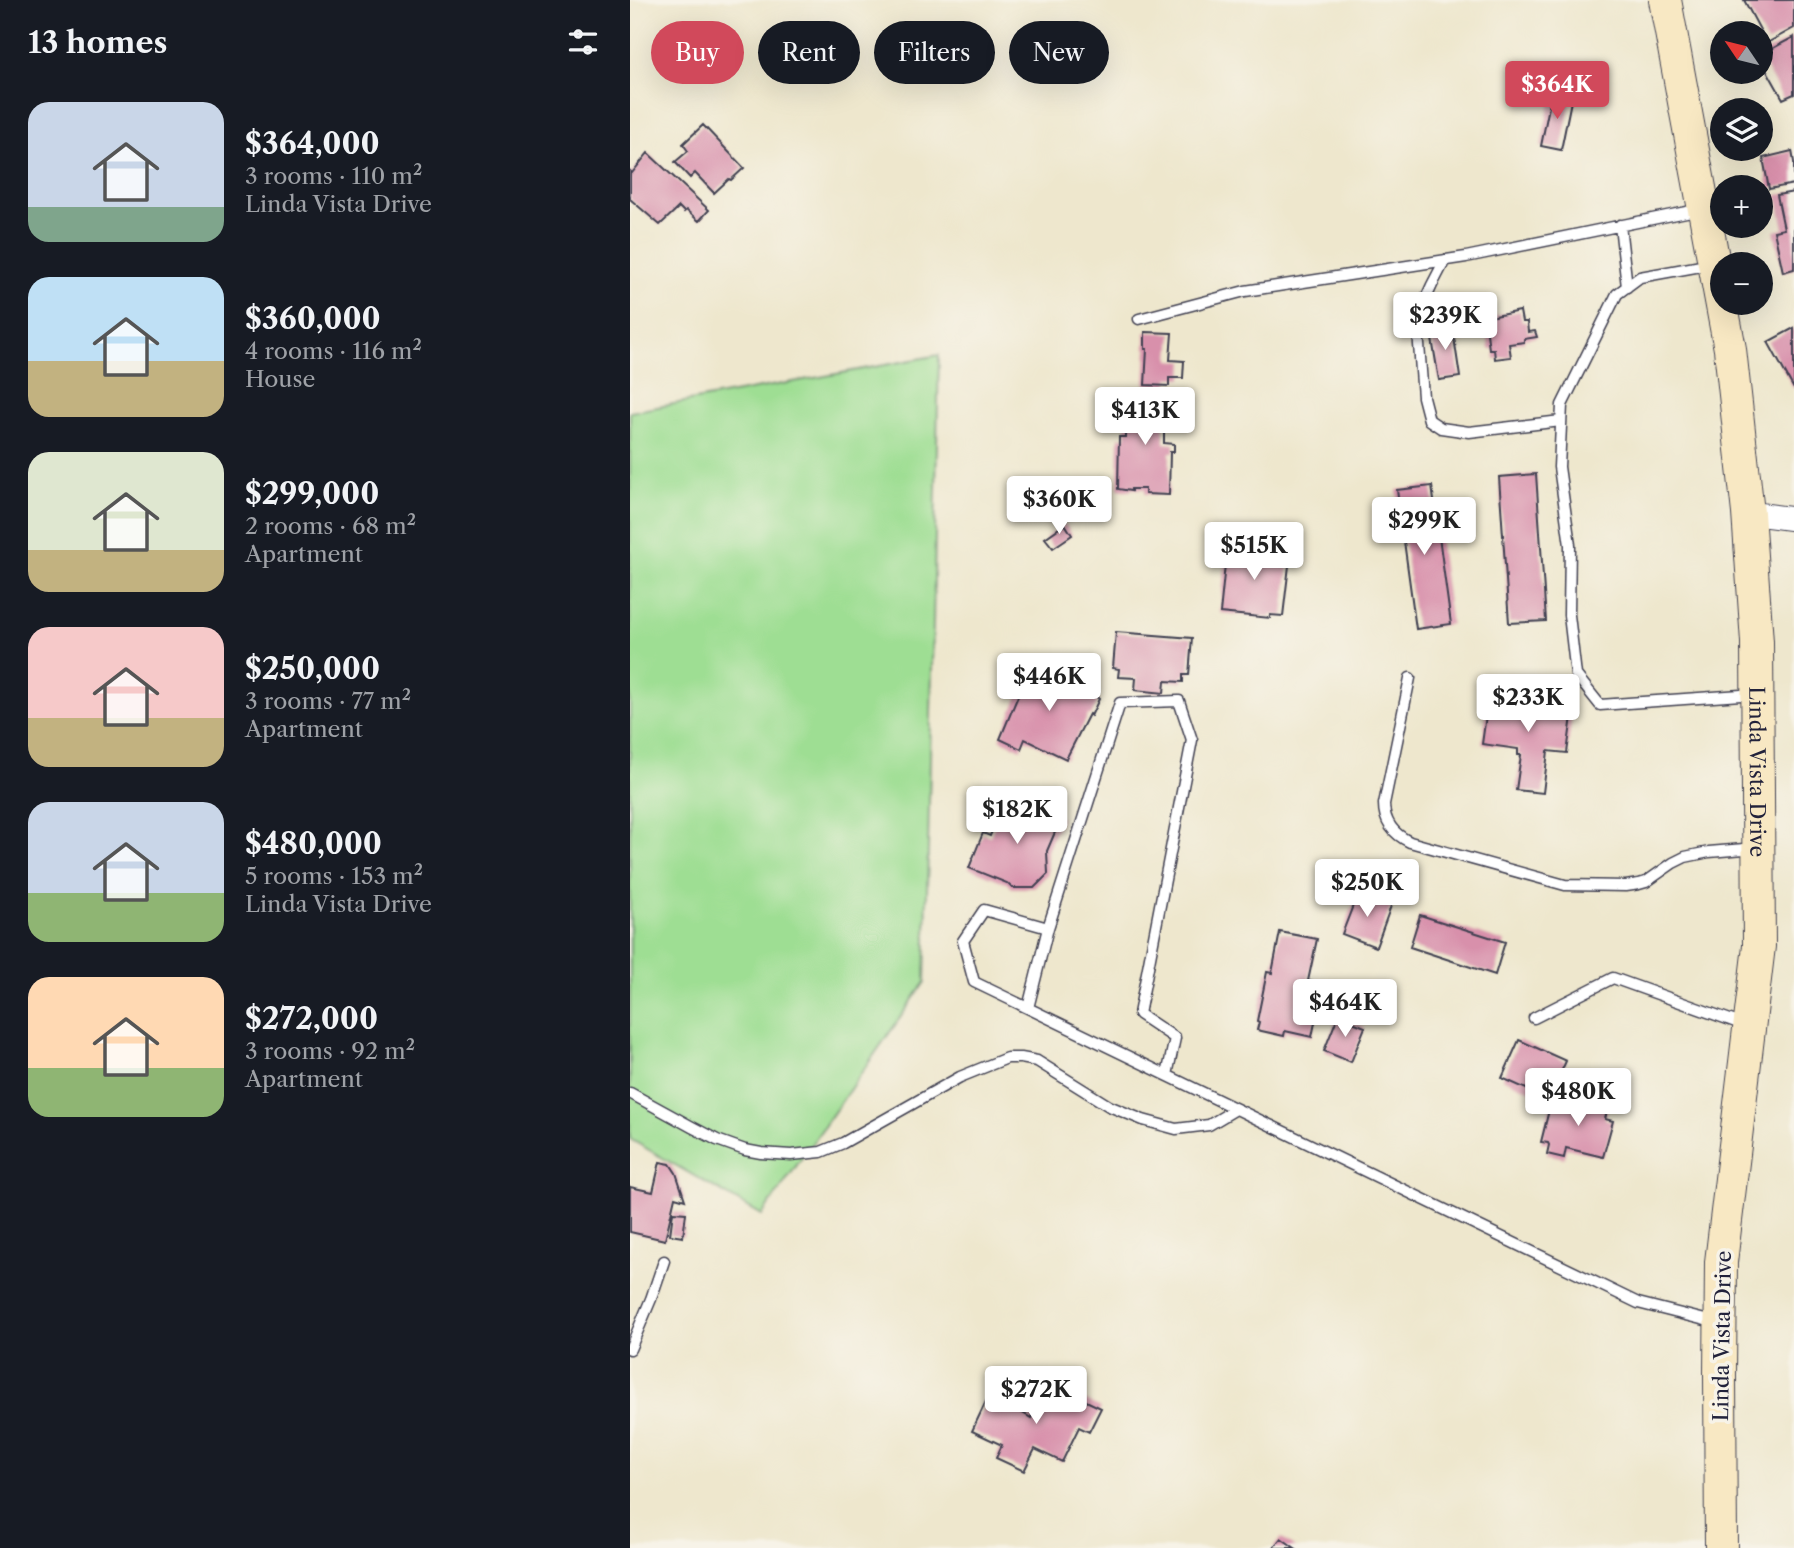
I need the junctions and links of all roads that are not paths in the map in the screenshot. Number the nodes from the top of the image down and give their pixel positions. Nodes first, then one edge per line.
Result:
1 (1665, 0) edge
2 (1704, 208) junction
3 (1620, 225) junction
4 (1712, 252) edge
5 (1445, 260) junction
6 (1710, 264) edge
7 (1627, 287) junction
8 (1724, 315) edge
9 (1139, 319) dead end
10 (1561, 421) junction
11 (1748, 513) junction
12 (1794, 519) edge
13 (1410, 678) dead end
14 (1758, 693) junction
15 (1759, 848) junction
16 (1048, 928) junction
17 (1028, 1008) junction
18 (1534, 1018) dead end
19 (1749, 1027) junction
20 (1167, 1076) junction
21 (630, 1093) edge
22 (1236, 1108) junction
23 (664, 1261) dead end
24 (1720, 1324) junction
25 (630, 1349) edge
26 (1721, 1548) edge

1 - 2 street, Linda Vista Drive
2 - 3 lane
2 - 4 street, Linda Vista Drive
3 - 5 lane
3 - 7 lane
5 - 9 lane
5 - 10 lane
6 - 7 lane
7 - 10 lane
8 - 11 street, Linda Vista Drive
10 - 14 lane
11 - 12 street
11 - 14 street, Linda Vista Drive
13 - 15 lane
14 - 15 street, Linda Vista Drive
15 - 19 street, Linda Vista Drive
16 - 17 lane
16 - 17 lane
16 - 20 lane
17 - 20 lane
18 - 19 lane
19 - 24 street, Linda Vista Drive
20 - 22 lane
21 - 22 lane
22 - 24 lane
23 - 25 lane
24 - 26 street, Linda Vista Drive

